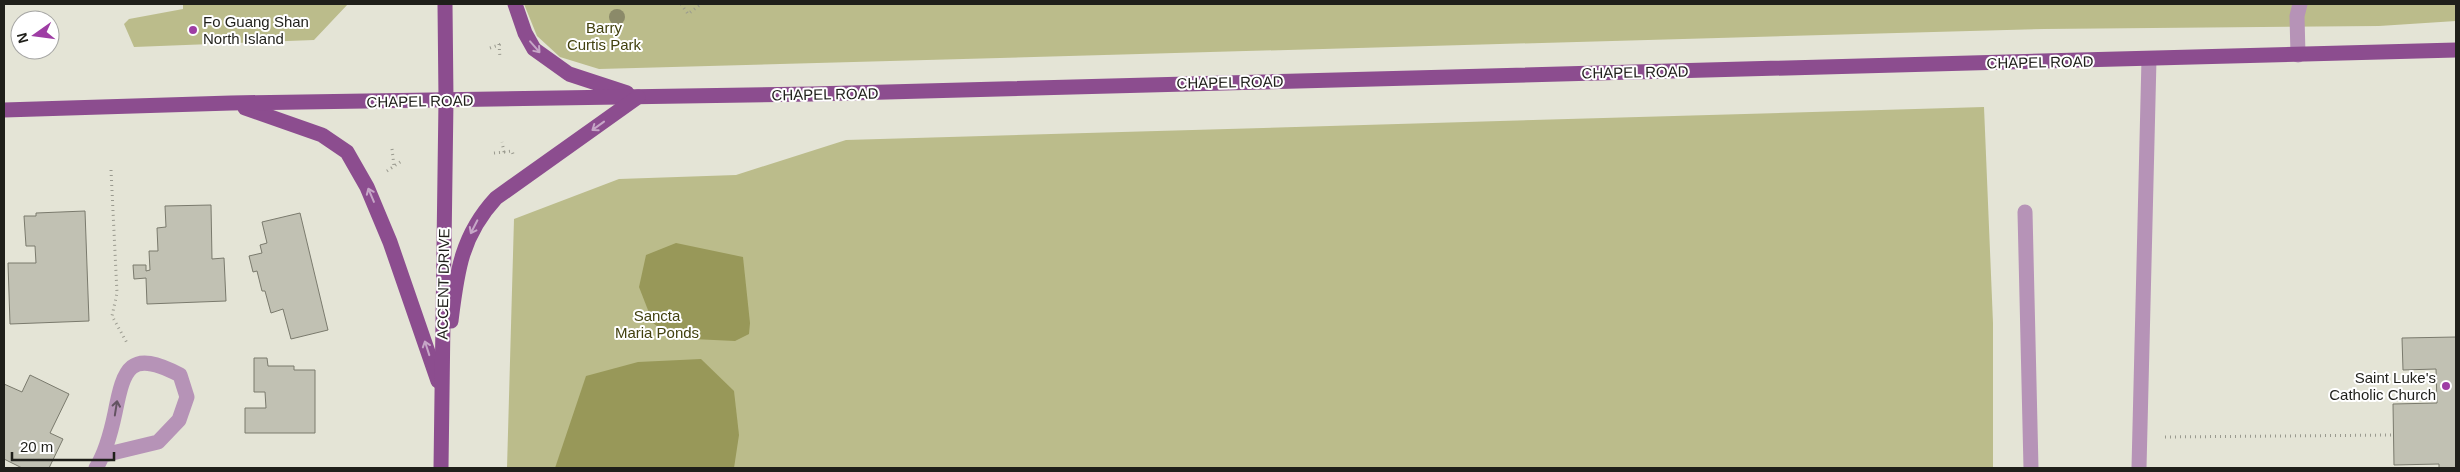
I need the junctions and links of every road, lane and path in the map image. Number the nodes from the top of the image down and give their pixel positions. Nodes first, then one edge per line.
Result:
1 (444, 4) edge
2 (515, 4) edge
3 (682, 4) edge
4 (701, 4) edge
5 (2300, 4) edge
6 (499, 44) dead end
7 (2456, 50) edge
8 (2298, 55) junction
9 (500, 58) dead end
10 (2149, 59) junction
11 (638, 97) junction
12 (446, 100) junction
13 (231, 103) junction
14 (4, 110) edge
15 (502, 142) dead end
16 (392, 149) dead end
17 (494, 153) dead end
18 (403, 160) dead end
19 (394, 166) junction
20 (110, 170) dead end
21 (381, 174) dead end
22 (2025, 212) dead end
23 (138, 363) junction
24 (442, 394) junction
25 (2394, 435) dead end
26 (2139, 437) junction
27 (100, 462) edge
28 (441, 468) edge
29 (2031, 468) edge
30 (2139, 468) edge

1 - 12 main road, ACCENT DRIVE
2 -> 11 main road
3 - 4 path
5 - 8 street
6 - 9 path
7 - 8 main road, CHAPEL ROAD
8 - 10 main road, CHAPEL ROAD
10 - 11 main road, CHAPEL ROAD
10 - 26 street
11 - 12 main road, CHAPEL ROAD
11 -> 24 main road
12 - 13 main road, CHAPEL ROAD
12 - 24 main road, ACCENT DRIVE
13 - 14 main road, CHAPEL ROAD
24 -> 13 main road
15 - 17 path
16 - 19 path
18 - 19 path
19 - 21 path
20 - 23 path
22 - 29 street
27 -> 23 street
23 - 27 street
24 - 28 main road, ACCENT DRIVE
25 - 26 path
26 - 30 street

